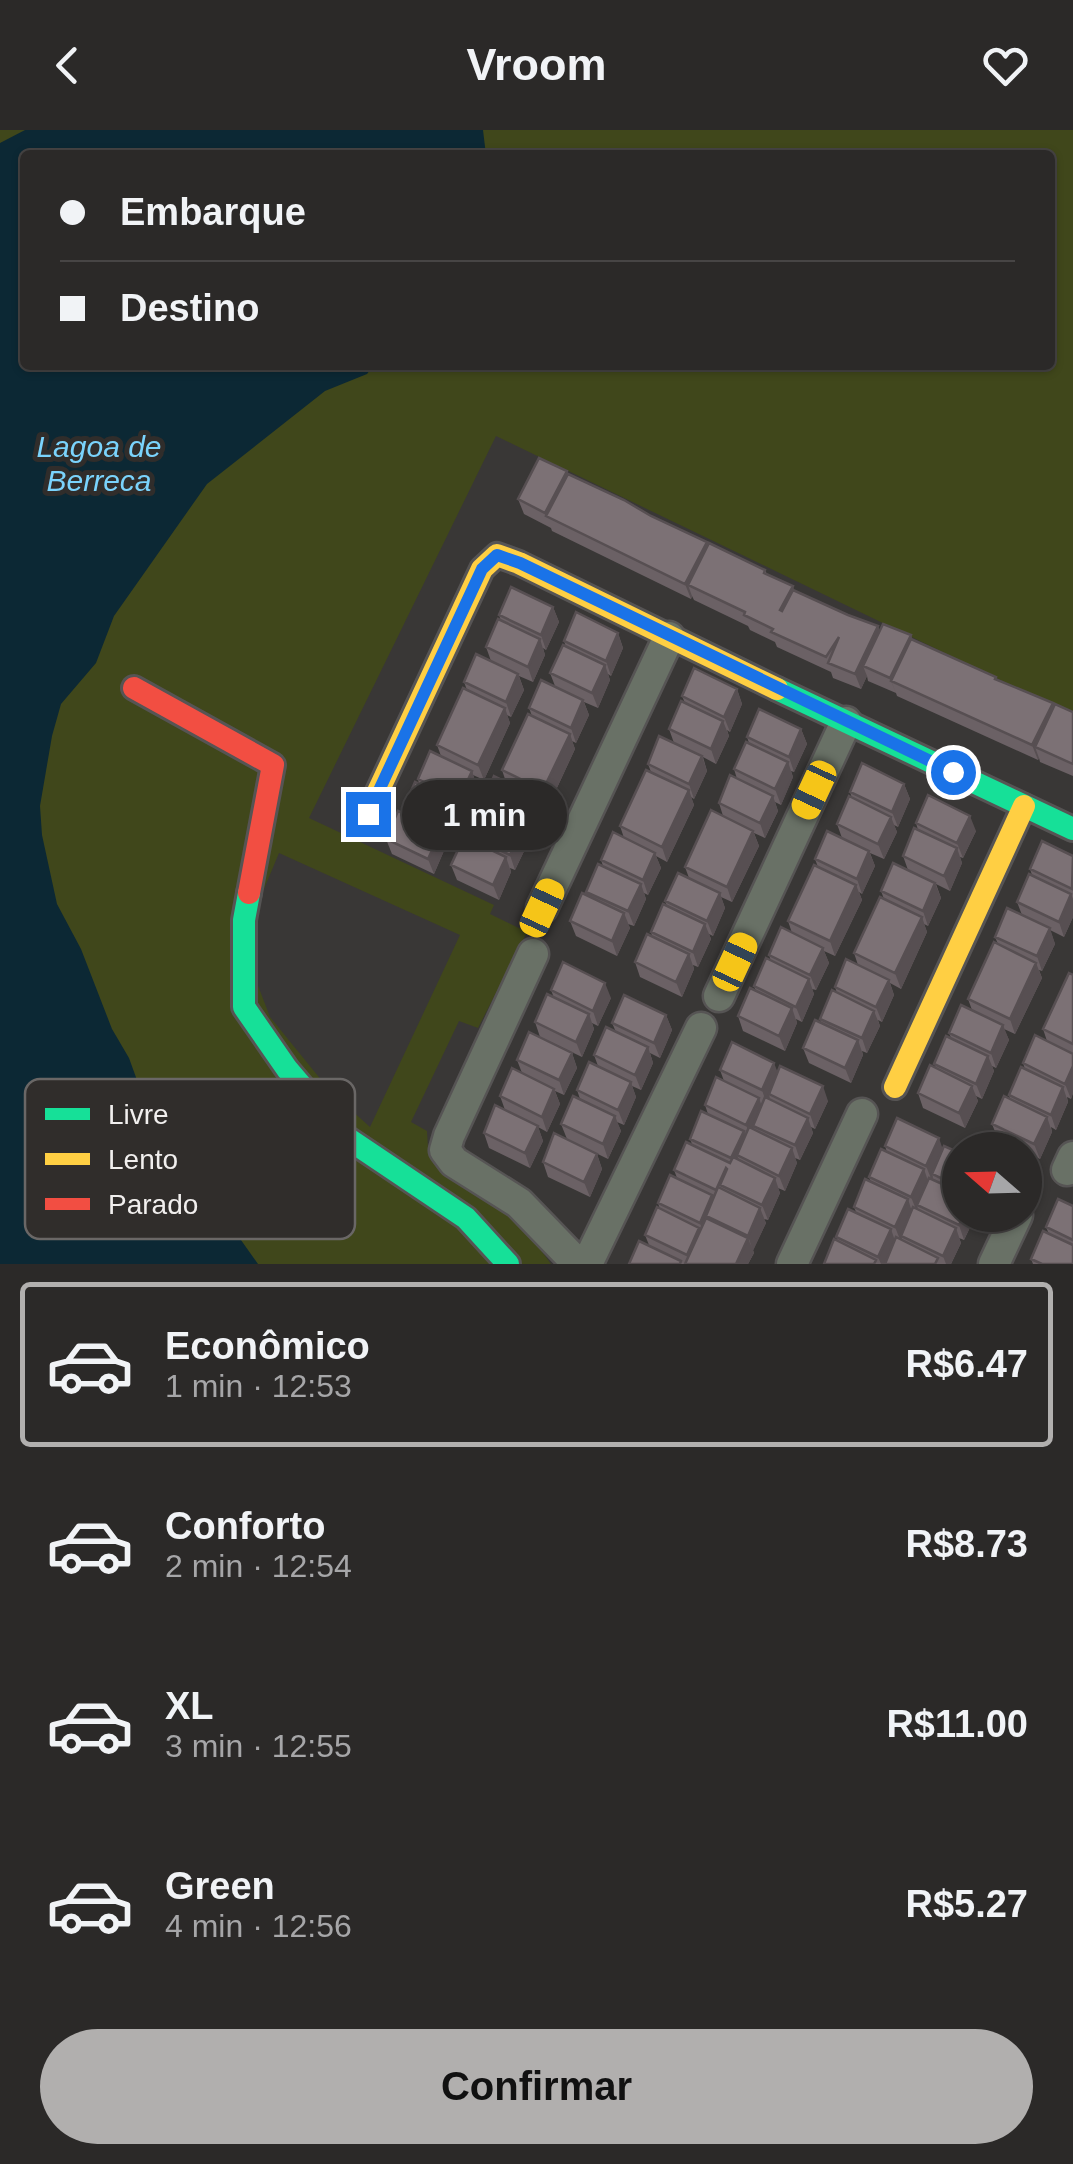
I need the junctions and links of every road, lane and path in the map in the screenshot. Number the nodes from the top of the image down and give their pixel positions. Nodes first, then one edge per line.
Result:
1 (669, 637) junction
2 (134, 688) dead end
3 (846, 722) junction
4 (1024, 806) junction
5 (368, 814) dead end
6 (1073, 829) edge
7 (542, 908) dead end
8 (533, 954) dead end
9 (719, 996) dead end
10 (701, 1028) dead end
11 (296, 1079) edge
12 (895, 1086) dead end
13 (862, 1114) dead end
14 (355, 1143) edge
15 (1009, 1232) edge
16 (508, 1264) edge
17 (578, 1264) edge
18 (586, 1264) edge
19 (792, 1264) edge
20 (994, 1264) edge

1 - 3 street
1 - 5 street
1 - 7 street
2 - 11 street
3 - 4 street
3 - 9 street
4 - 6 street
4 - 12 street
8 - 17 street
10 - 18 street
13 - 19 street
14 - 16 street
15 - 20 street

